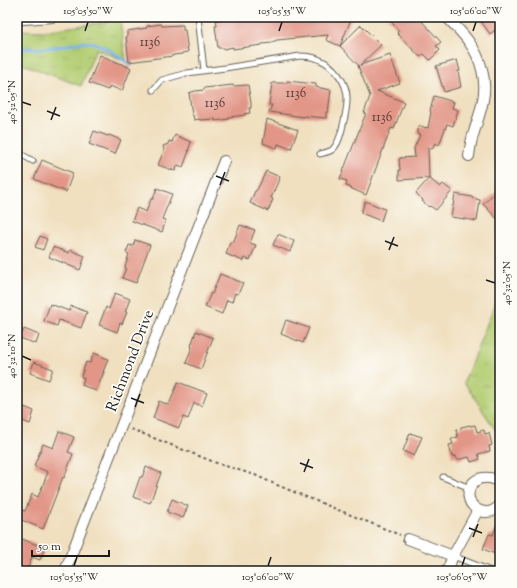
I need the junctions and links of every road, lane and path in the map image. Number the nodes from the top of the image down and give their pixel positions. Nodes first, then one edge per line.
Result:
1 (52, 17) edge
2 (198, 17) edge
3 (447, 17) edge
4 (17, 18) edge
5 (204, 70) junction
6 (153, 90) dead end
7 (17, 152) edge
8 (320, 154) dead end
9 (468, 156) dead end
10 (33, 161) dead end
11 (224, 161) dead end
12 (121, 426) junction
13 (443, 477) dead end
14 (500, 484) edge
15 (470, 488) junction
16 (500, 505) edge
17 (478, 510) junction
18 (408, 539) joint
19 (453, 556) junction
20 (65, 571) edge
21 (446, 571) edge
22 (491, 571) edge

1 - 4 street
2 - 5 lane
3 - 9 street
5 - 6 lane
5 - 8 lane
7 - 10 lane
11 - 12 street, Richmond Drive
12 - 18 path
12 - 20 street, Richmond Drive
13 - 15 lane
14 - 15 street
15 - 17 street
16 - 17 street
17 - 19 street
18 - 19 street
19 - 21 street
19 - 22 lane

